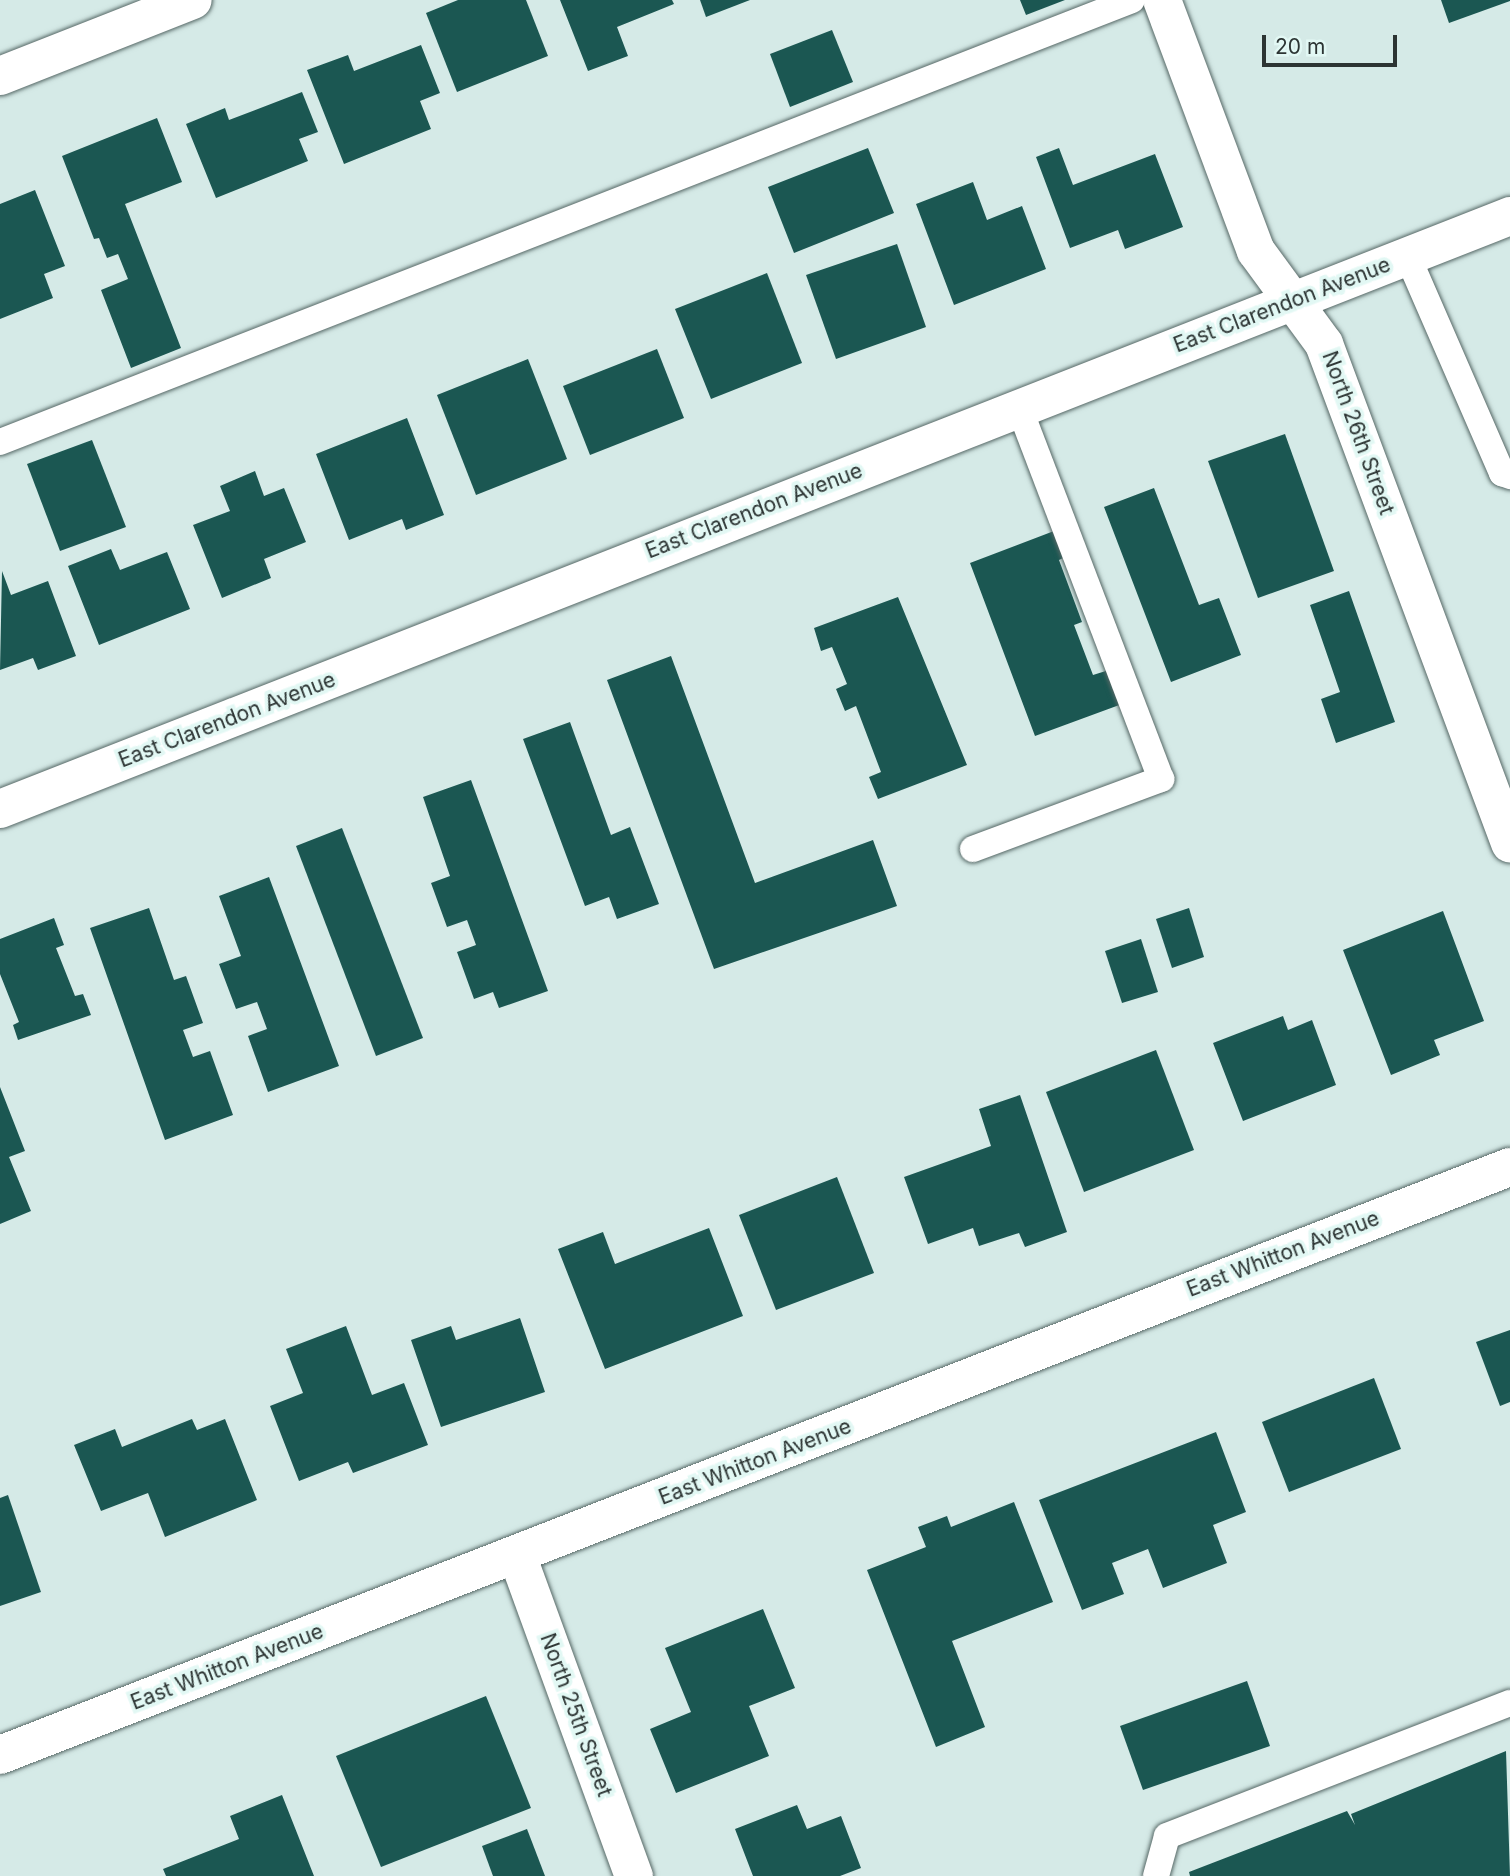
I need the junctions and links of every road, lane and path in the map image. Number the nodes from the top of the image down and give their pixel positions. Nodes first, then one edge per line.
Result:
1 (193, 0) edge
2 (1132, 0) edge
3 (1161, 0) edge
4 (0, 76) edge
5 (1510, 216) edge
6 (1408, 257) junction
7 (1294, 299) junction
8 (1020, 409) junction
9 (0, 442) edge
10 (1510, 476) edge
11 (1501, 791) edge
12 (0, 809) edge
13 (1510, 844) edge
14 (973, 849) dead end
15 (1510, 1167) edge
16 (517, 1555) junction
17 (1510, 1703) edge
18 (0, 1755) edge
19 (634, 1876) edge
20 (1156, 1876) edge

1 - 4 street
2 - 9 lane
3 - 7 street, North 26th Street
5 - 6 street, East Clarendon Avenue
6 - 7 street, East Clarendon Avenue
6 - 10 lane
7 - 8 street, East Clarendon Avenue
7 - 11 street, North 26th Street
8 - 12 street, East Clarendon Avenue
8 - 14 lane
11 - 13 street, North 26th Street
15 - 16 street, East Whitton Avenue
16 - 18 street, East Whitton Avenue
16 - 19 street, North 25th Street
17 - 20 lane

